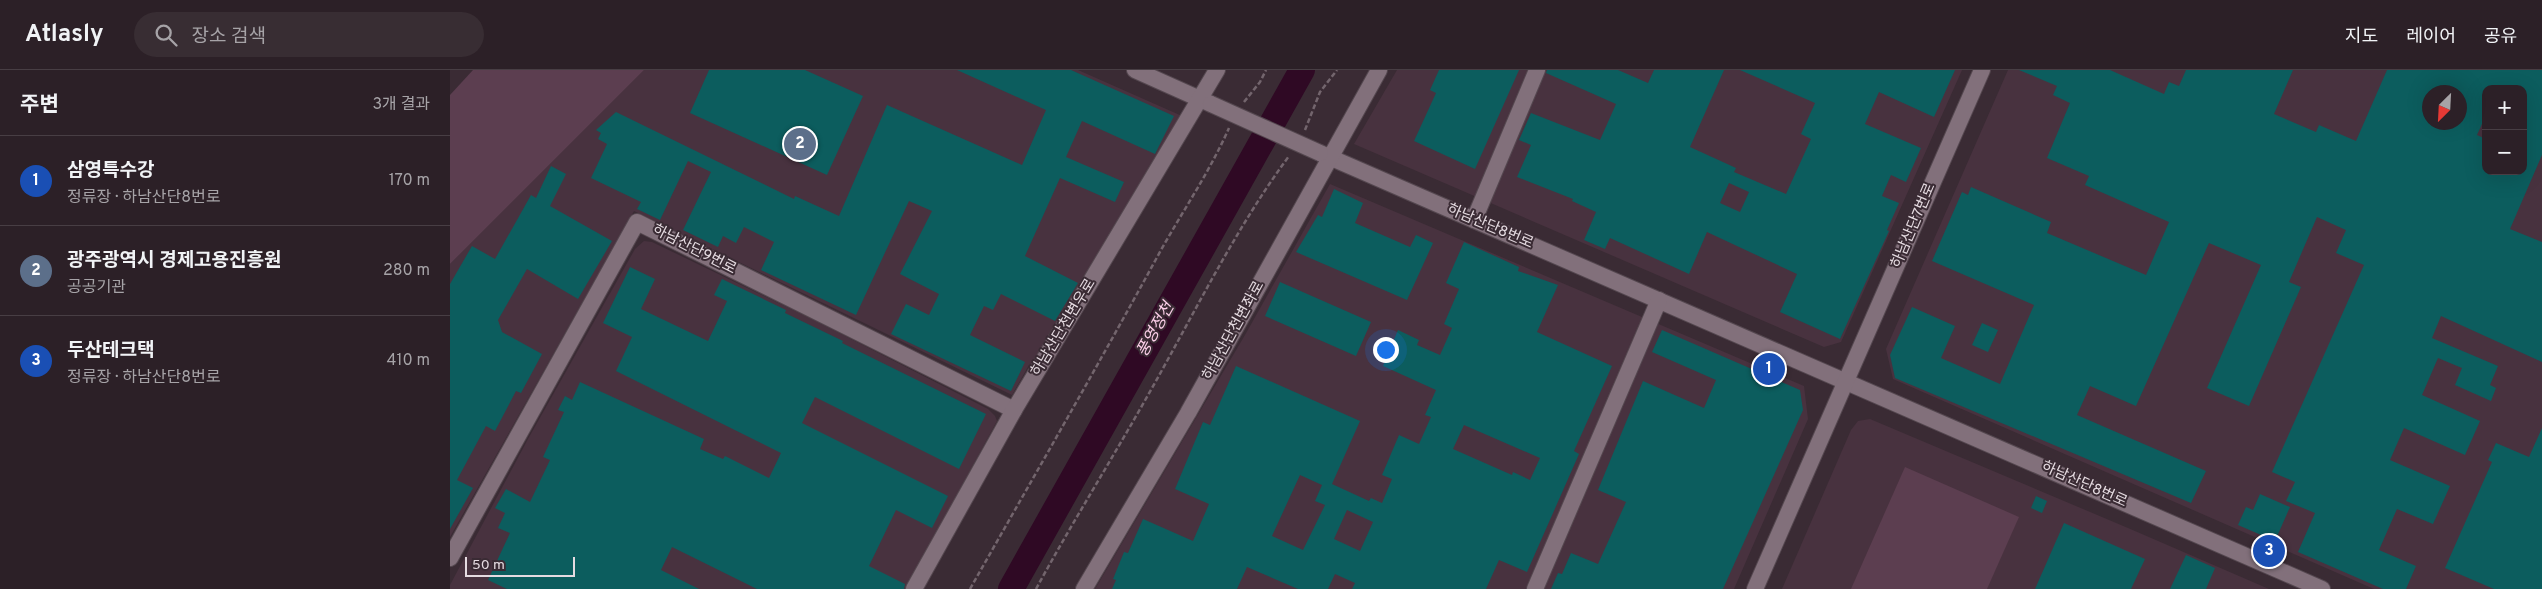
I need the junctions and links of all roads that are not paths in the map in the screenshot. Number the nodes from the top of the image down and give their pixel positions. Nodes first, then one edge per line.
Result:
1 (1135, 70) edge
2 (1217, 70) edge
3 (1379, 70) edge
4 (1537, 70) edge
5 (1982, 70) edge
6 (1206, 102) junction
7 (1326, 156) junction
8 (1474, 220) junction
9 (1659, 300) junction
10 (1846, 381) junction
11 (1014, 410) junction
12 (450, 558) edge
13 (914, 589) edge
14 (1084, 589) edge
15 (1535, 589) edge
16 (1755, 589) edge
17 (2322, 589) edge

1 - 6 street, 하남산단8번로
2 - 6 street, 하남산단천변우로
3 - 7 street, 하남산단천변좌로
4 - 8 street
5 - 10 street, 하남산단7번로
6 - 7 street, 하남산단8번로, bridge
6 - 11 street, 하남산단천변우로
7 - 8 street, 하남산단8번로
7 - 14 street, 하남산단천변좌로
8 - 9 street, 하남산단8번로
9 - 10 street, 하남산단8번로
9 - 15 street
10 - 16 street
10 - 17 street, 하남산단8번로
11 - 12 street, 하남산단9번로
11 - 13 street, 하남산단천변우로

